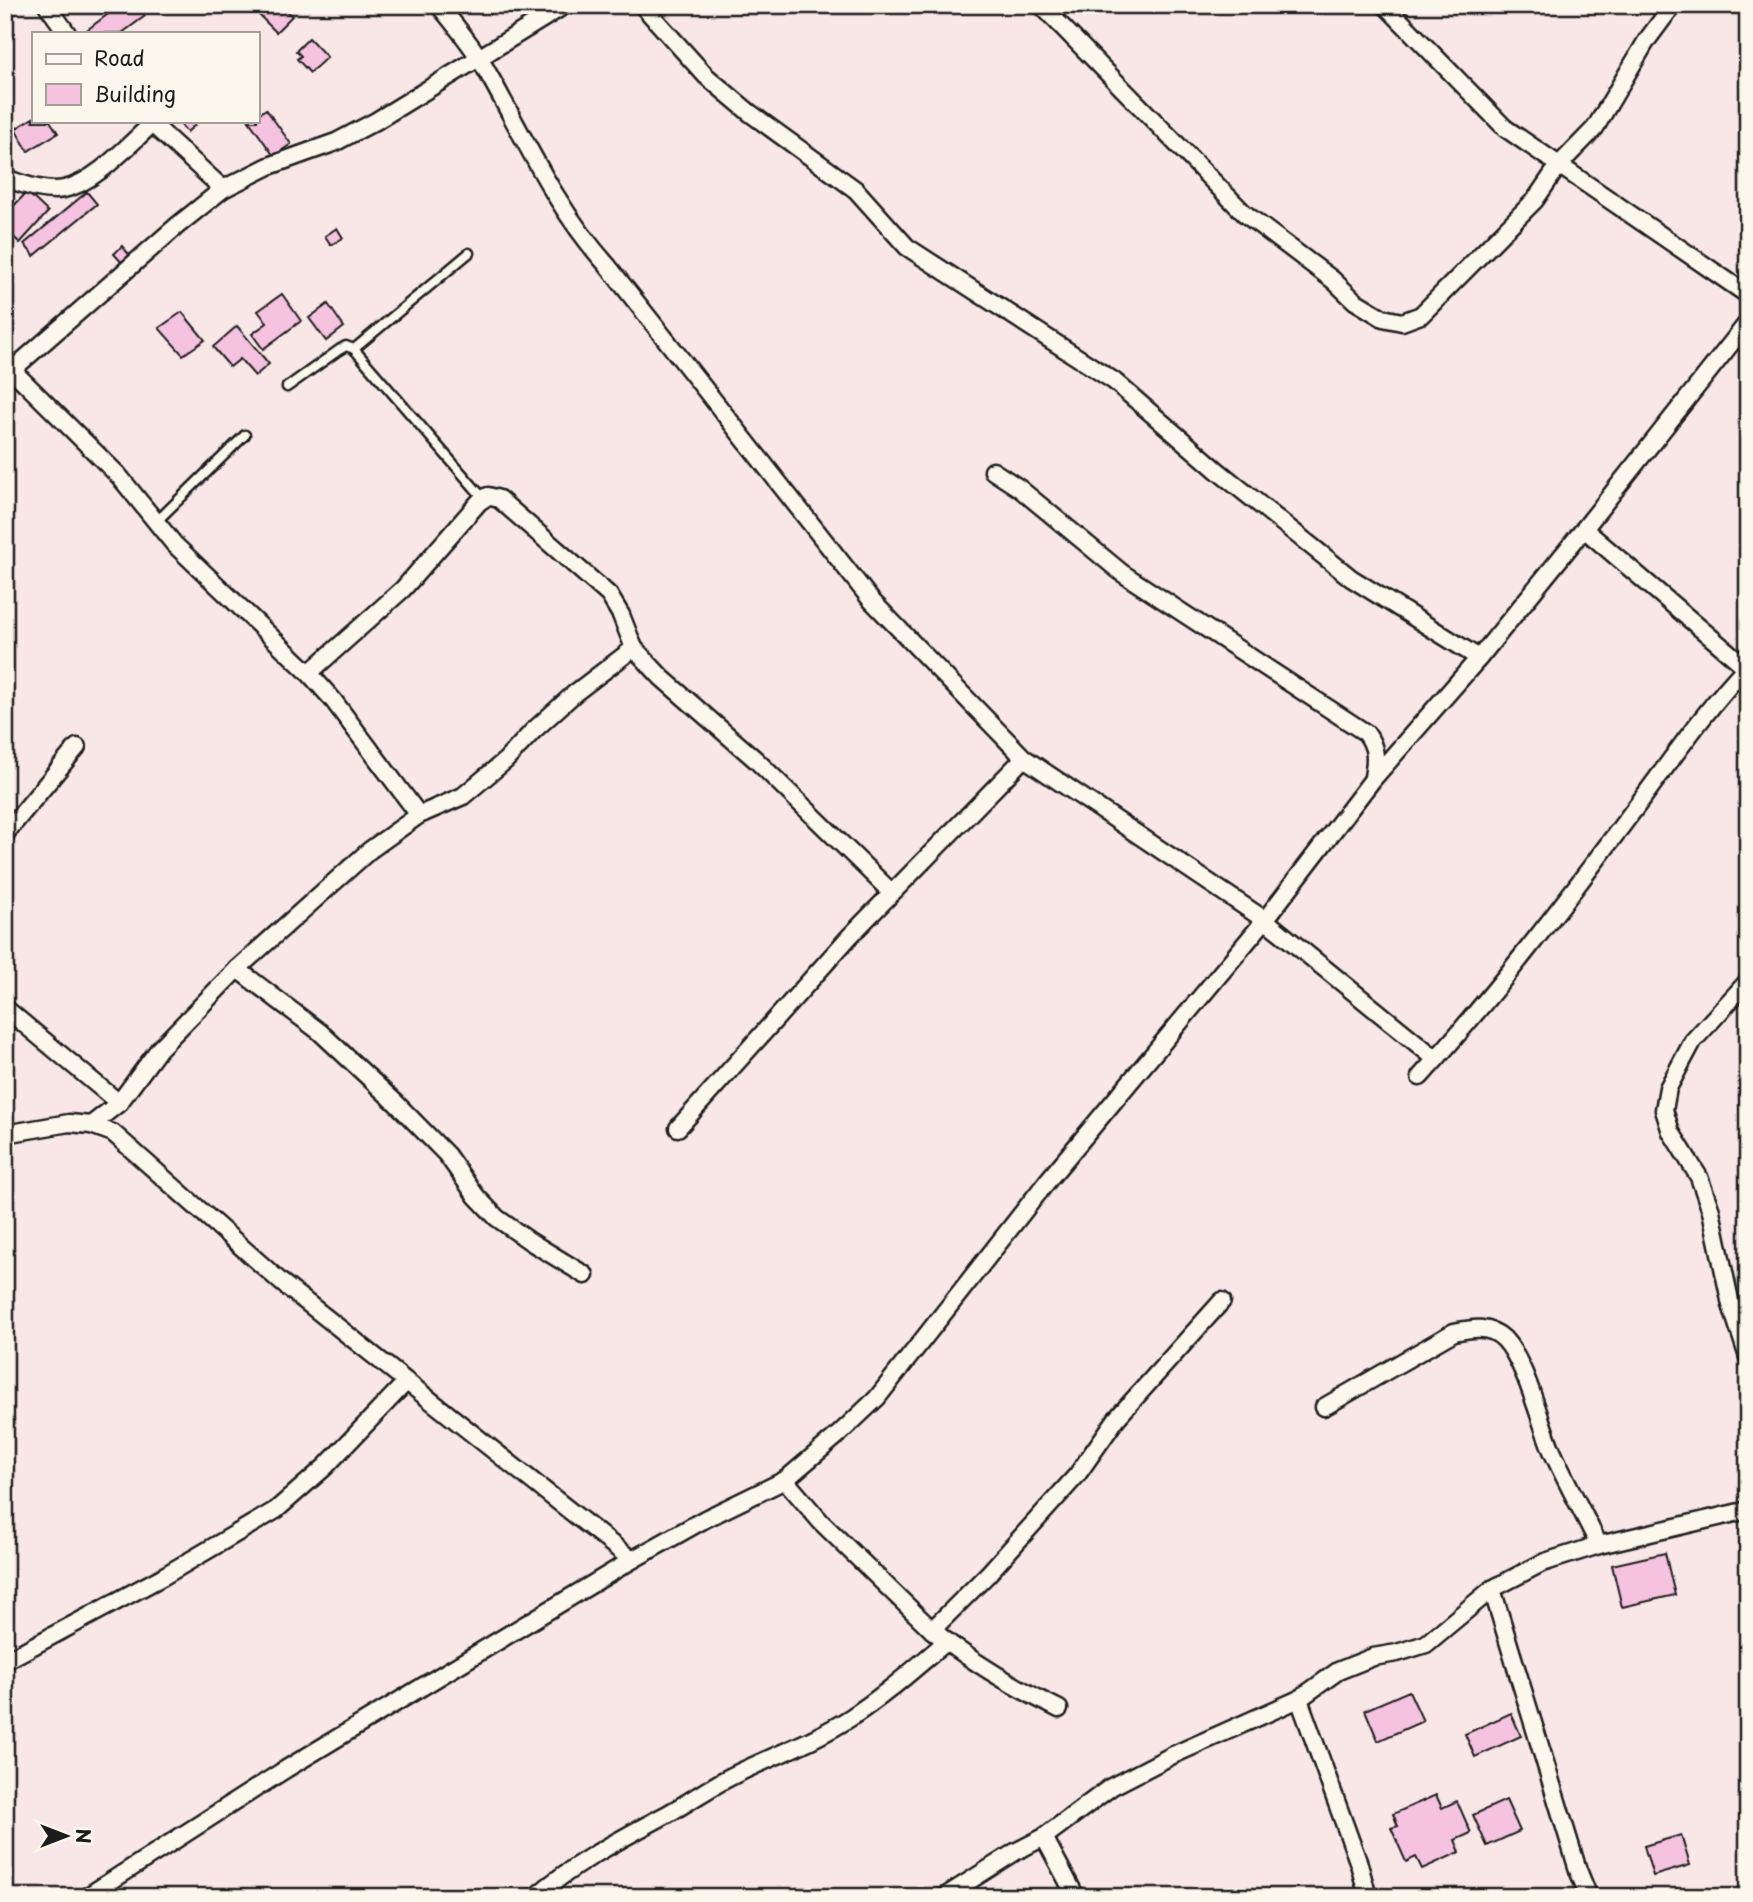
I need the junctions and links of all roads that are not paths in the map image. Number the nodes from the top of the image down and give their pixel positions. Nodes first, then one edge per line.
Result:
1 (47, 5) edge
2 (439, 5) edge
3 (565, 5) edge
4 (642, 5) edge
5 (1041, 5) edge
6 (1385, 5) edge
7 (1674, 5) edge
8 (66, 32) edge
9 (479, 58) junction
10 (151, 122) edge
11 (1559, 165) junction
12 (5, 178) edge
13 (223, 189) junction
14 (468, 253) dead end
15 (1748, 295) edge
16 (1748, 321) edge
17 (354, 349) junction
18 (9, 368) edge
19 (287, 387) dead end
20 (245, 435) dead end
21 (993, 471) dead end
22 (484, 499) junction
23 (156, 522) junction
24 (1584, 529) junction
25 (634, 648) junction
26 (1479, 658) junction
27 (1747, 667) edge
28 (309, 673) junction
29 (77, 747) dead end
30 (1024, 758) junction
31 (1373, 779) junction
32 (419, 815) junction
33 (5, 834) edge
34 (891, 892) junction
35 (1265, 920) junction
36 (237, 969) junction
37 (1748, 981) edge
38 (5, 1008) edge
39 (1436, 1059) junction
40 (1420, 1077) dead end
41 (119, 1102) junction
42 (91, 1125) junction
43 (678, 1128) dead end
44 (5, 1134) edge
45 (585, 1275) dead end
46 (1222, 1301) dead end
47 (1748, 1357) edge
48 (406, 1382) junction
49 (1324, 1407) dead end
50 (785, 1480) junction
51 (1748, 1510) edge
52 (1599, 1545) junction
53 (632, 1560) junction
54 (1492, 1589) junction
55 (932, 1630) junction
56 (946, 1642) junction
57 (5, 1661) edge
58 (1298, 1699) junction
59 (1059, 1709) dead end
60 (1044, 1837) junction
61 (86, 1897) edge
62 (536, 1897) edge
63 (944, 1897) edge
64 (1076, 1897) edge
65 (1368, 1897) edge
66 (1589, 1897) edge

1 - 8 street
2 - 9 street
3 - 9 street
4 - 26 street
5 - 11 street
6 - 11 street
7 - 11 street
9 - 13 street
9 - 30 street
10 - 12 street
10 - 13 street
11 - 15 street
13 - 18 street
14 - 17 lane
16 - 24 street
17 - 19 lane
17 - 22 lane
18 - 23 street
20 - 23 lane
21 - 31 street
22 - 25 street
22 - 28 street
23 - 28 street
24 - 26 street
24 - 27 street
25 - 32 street
25 - 34 street
26 - 31 street
27 - 39 street
28 - 32 street
29 - 33 street
30 - 34 street
30 - 35 street
31 - 35 street
32 - 36 street
34 - 43 street
35 - 39 street
35 - 50 street
36 - 41 street
36 - 45 street
37 - 47 street
38 - 41 street
39 - 40 street
41 - 42 street
42 - 44 street
42 - 48 street
46 - 55 street
48 - 53 street
48 - 57 street
49 - 52 street
50 - 53 street
50 - 55 street
51 - 52 street
52 - 54 street
53 - 61 street
54 - 58 street
54 - 66 street
55 - 56 street
56 - 59 street
56 - 62 street
58 - 60 street
58 - 65 street
60 - 63 street
60 - 64 street

